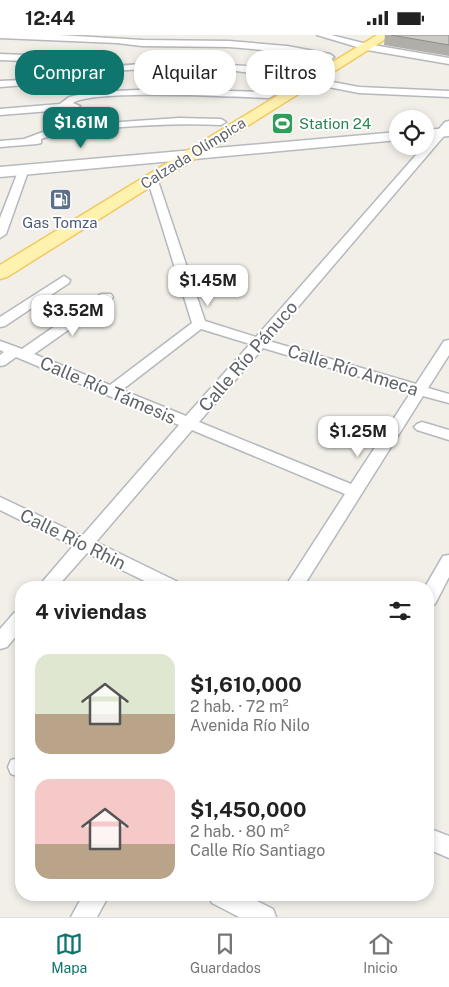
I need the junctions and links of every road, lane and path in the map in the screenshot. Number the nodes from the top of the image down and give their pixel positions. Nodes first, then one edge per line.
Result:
1 (0, 35) edge
2 (320, 35) edge
3 (368, 39) edge
4 (282, 50) edge
5 (335, 55) edge
6 (0, 57) edge
7 (15, 57) edge
8 (335, 60) edge
9 (449, 61) edge
10 (124, 67) edge
11 (246, 68) edge
12 (15, 83) edge
13 (0, 84) edge
14 (335, 85) edge
15 (246, 94) edge
16 (269, 95) edge
17 (281, 95) edge
18 (449, 95) edge
19 (0, 112) edge
20 (221, 122) junction
21 (447, 129) edge
22 (434, 132) edge
23 (389, 137) edge
24 (0, 144) edge
25 (189, 155) junction
26 (164, 157) junction
27 (24, 169) junction
28 (0, 171) edge
29 (152, 178) junction
30 (0, 234) edge
31 (0, 256) edge
32 (0, 273) edge
33 (64, 280) dead end
34 (106, 297) dead end
35 (0, 323) edge
36 (199, 323) junction
37 (261, 341) junction
38 (449, 344) edge
39 (12, 350) edge
40 (0, 362) edge
41 (420, 390) junction
42 (111, 392) junction
43 (449, 399) edge
44 (189, 424) junction
45 (422, 427) dead end
46 (449, 435) edge
47 (355, 491) junction
48 (0, 503) edge
49 (84, 545) junction
50 (447, 568) edge
51 (52, 581) edge
52 (159, 581) edge
53 (298, 581) edge
54 (434, 589) edge
55 (15, 625) edge
56 (0, 642) edge
57 (434, 841) edge
58 (449, 847) edge
59 (94, 901) edge
60 (232, 901) edge
61 (83, 917) edge
62 (264, 917) edge

1 - 4 street
2 - 3 street
3 - 5 main road, Calzada Olímpica
3 - 8 main road, Calzada Olímpica
3 - 9 street
6 - 7 street
10 - 11 street
12 - 13 street
14 - 18 street
15 - 19 street
16 - 20 main road, Calzada Olímpica
17 - 25 main road, Calzada Olímpica
20 - 24 street
20 - 26 main road, Calzada Olímpica
21 - 22 street
21 - 37 street, Calle Río Pánuco
23 - 25 street
25 - 26 street
25 - 29 main road, Calzada Olímpica
26 - 27 street
26 - 31 main road, Calzada Olímpica
27 - 28 street
27 - 30 street
29 - 32 main road, Calzada Olímpica
29 - 36 street
33 - 35 street
34 - 39 street
36 - 37 street, Calle Río Ameca
36 - 42 street
37 - 41 street, Calle Río Ameca
37 - 44 street, Calle Río Pánuco
38 - 41 street
39 - 40 street
39 - 42 street, Calle Río Támesis
41 - 43 street, Calle Río Ameca
41 - 47 street
42 - 44 street, Calle Río Támesis
44 - 47 street, Calle Río Támesis
44 - 49 street, Calle Río Pánuco
45 - 46 street
47 - 53 street
48 - 49 street, Calle Río Rhin
49 - 51 street, Calle Río Pánuco
49 - 52 street, Calle Río Rhin
50 - 54 street
55 - 56 street
57 - 58 street
59 - 61 street
60 - 62 street

